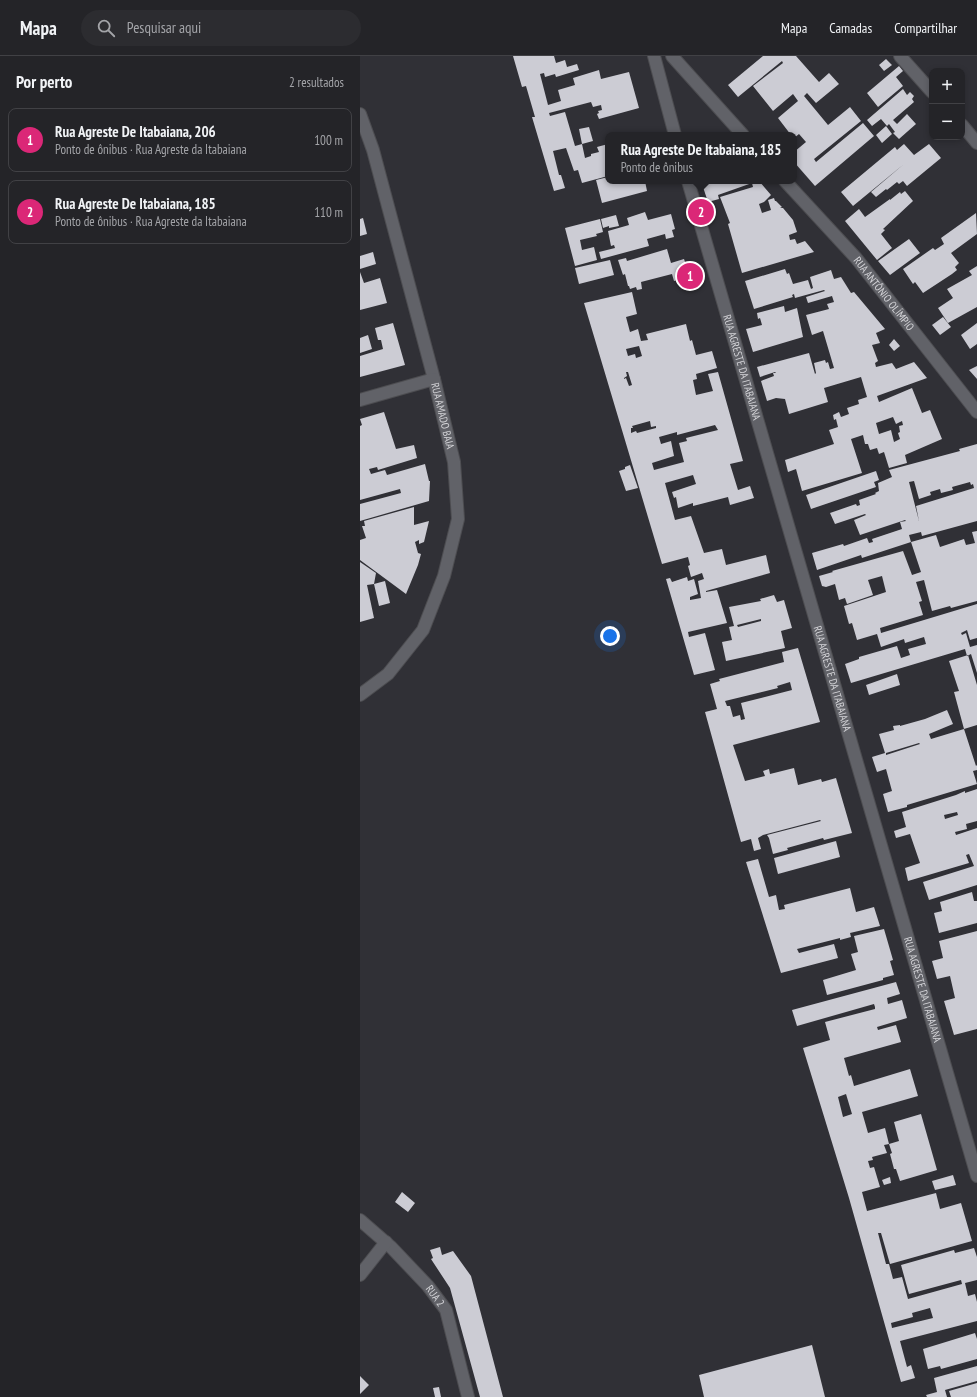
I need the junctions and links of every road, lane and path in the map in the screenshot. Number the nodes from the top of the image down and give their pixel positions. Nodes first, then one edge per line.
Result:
1 (654, 56) edge
2 (672, 56) edge
3 (900, 56) edge
4 (929, 89) edge
5 (360, 114) edge
6 (965, 129) edge
7 (674, 132) edge
8 (739, 132) edge
9 (977, 143) edge
10 (689, 184) edge
11 (788, 184) edge
12 (434, 379) junction
13 (360, 400) edge
14 (977, 412) edge
15 (360, 695) edge
16 (977, 1176) edge
17 (360, 1220) edge
18 (386, 1242) junction
19 (360, 1275) edge
20 (466, 1396) edge

1 - 7 street
2 - 8 street
3 - 4 street
5 - 12 street, RUA AMADO BAIA
6 - 9 street
10 - 16 street, RUA AGRESTE DA ITABAIANA
11 - 14 street, RUA ANTÔNIO OLÍMPIO
12 - 13 street
12 - 15 street, RUA AMADO BAIA
17 - 18 street, RUA 2
18 - 19 street
18 - 20 street, RUA 2

